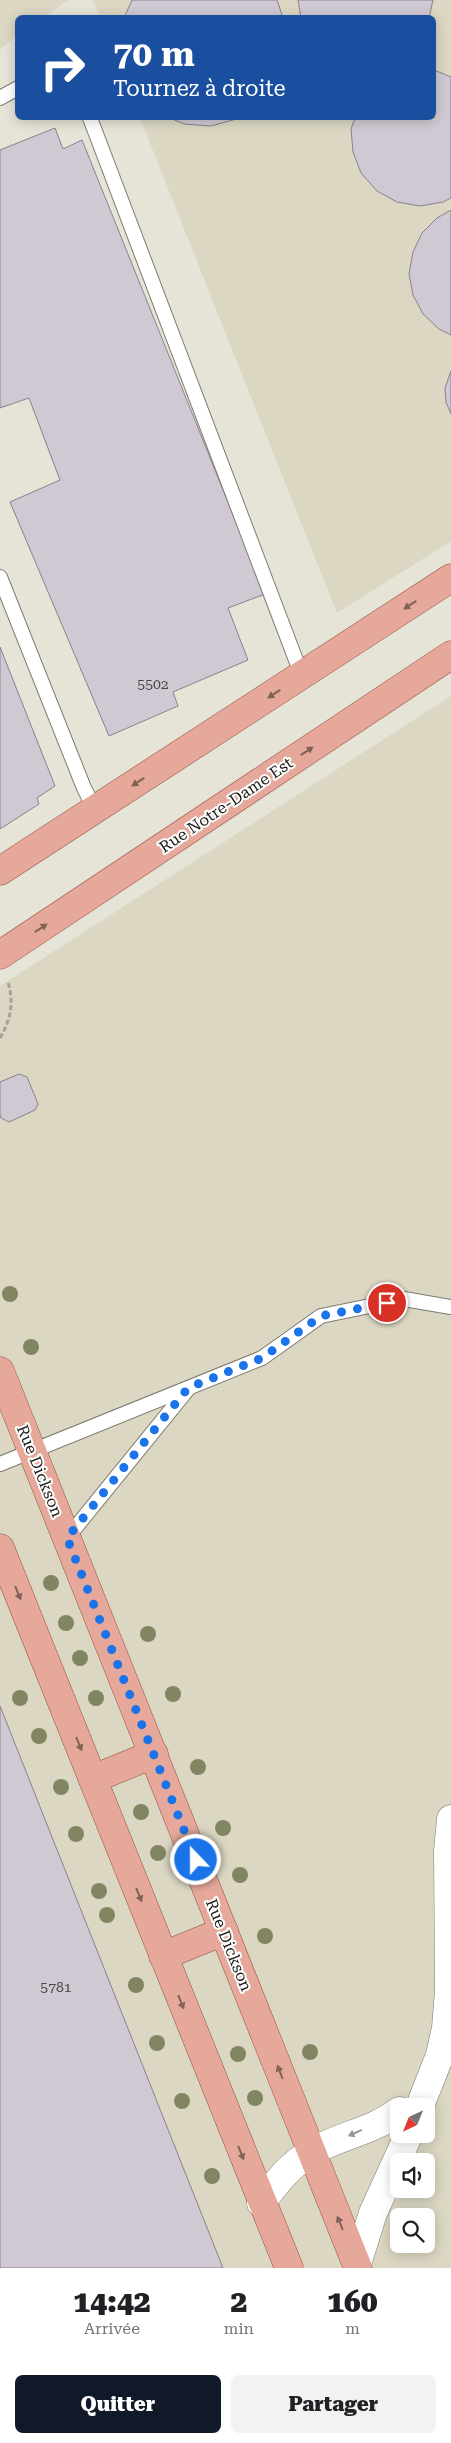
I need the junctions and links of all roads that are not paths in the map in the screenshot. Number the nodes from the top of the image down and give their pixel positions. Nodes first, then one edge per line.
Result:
1 (15, 90) edge
2 (0, 98) edge
3 (91, 120) edge
4 (0, 577) edge
5 (451, 578) edge
6 (451, 655) edge
7 (302, 676) junction
8 (95, 810) junction
9 (0, 872) edge
10 (0, 955) edge
11 (451, 1307) edge
12 (0, 1371) edge
13 (188, 1388) junction
14 (32, 1450) junction
15 (0, 1464) edge
16 (67, 1538) junction
17 (0, 1548) edge
18 (154, 1754) junction
19 (93, 1779) junction
20 (451, 1818) edge
21 (224, 1931) junction
22 (163, 1956) junction
23 (424, 2097) edge
24 (390, 2116) edge
25 (406, 2143) edge
26 (311, 2152) junction
27 (261, 2202) junction
28 (358, 2266) edge
29 (289, 2268) edge

1 - 2 lane
3 - 7 lane
4 - 8 lane
5 -> 7 main road
10 -> 6 main road, Rue Notre-Dame Est
7 -> 8 main road
8 - 9 main road
11 - 13 lane
12 - 14 main road, Rue Dickson
13 - 14 lane
13 - 16 lane
14 - 15 lane
14 - 16 main road, Rue Dickson
16 - 18 main road, Rue Dickson
17 -> 19 main road
18 - 19 main road
18 - 21 main road, Rue Dickson
19 -> 22 main road
20 - 23 street
21 - 22 main road
26 -> 21 main road, Rue Dickson
22 -> 27 main road
24 -> 26 street
25 - 28 street
26 - 27 street
28 -> 26 main road, Rue Dickson
27 - 29 main road

